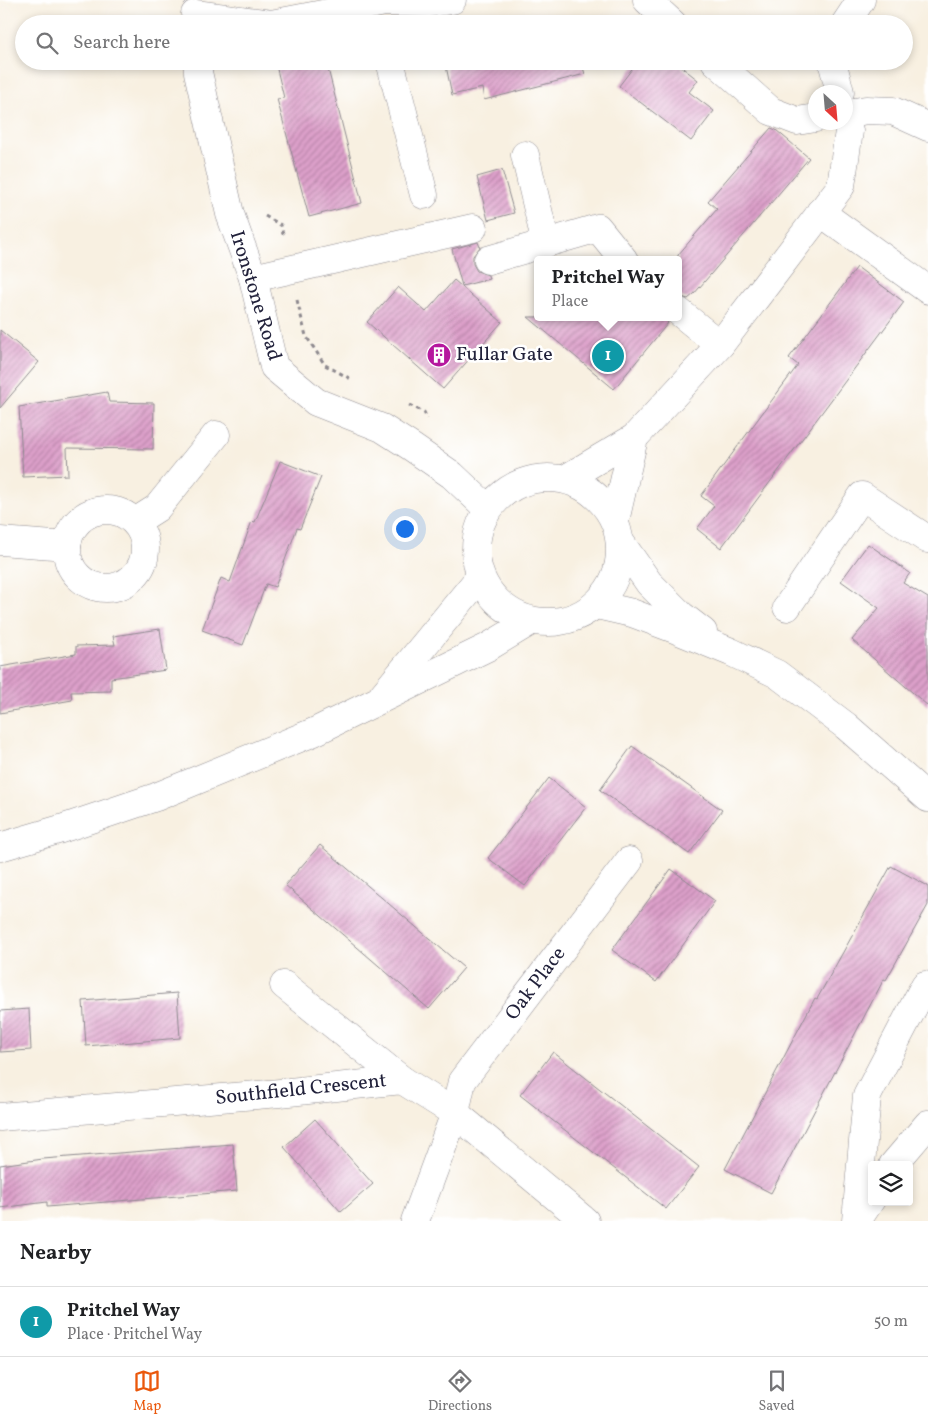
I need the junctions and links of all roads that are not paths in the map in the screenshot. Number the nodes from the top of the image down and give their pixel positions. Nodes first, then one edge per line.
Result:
1 (452, 0) edge
2 (647, 0) edge
3 (861, 0) edge
4 (192, 13) edge
5 (378, 14) edge
6 (206, 15) edge
7 (664, 15) edge
8 (851, 15) edge
9 (198, 70) edge
10 (392, 70) edge
11 (725, 70) edge
12 (834, 70) edge
13 (838, 85) edge
14 (853, 113) edge
15 (808, 119) edge
16 (928, 127) edge
17 (849, 130) edge
18 (525, 155) dead end
19 (424, 195) dead end
20 (820, 212) junction
21 (473, 228) dead end
22 (546, 244) junction
23 (621, 256) edge
24 (488, 260) dead end
25 (252, 278) junction
26 (928, 290) edge
27 (682, 314) edge
28 (720, 345) junction
29 (216, 435) dead end
30 (634, 438) junction
31 (565, 479) junction
32 (488, 509) junction
33 (135, 522) junction
34 (618, 532) junction
35 (0, 541) edge
36 (928, 544) edge
37 (66, 546) junction
38 (480, 576) junction
39 (597, 605) junction
40 (787, 607) dead end
41 (531, 621) junction
42 (731, 652) junction
43 (377, 701) junction
44 (928, 798) edge
45 (0, 846) edge
46 (629, 861) dead end
47 (925, 985) dead end
48 (284, 986) dead end
49 (402, 1080) junction
50 (455, 1113) junction
51 (0, 1117) edge
52 (928, 1124) edge
53 (896, 1161) edge
54 (868, 1204) edge
55 (415, 1221) edge
56 (585, 1221) edge
57 (857, 1221) edge

1 - 5 street
2 - 7 street
3 - 8 street
4 - 6 street
9 - 25 street, Ironstone Road
10 - 19 street
11 - 15 street
12 - 13 street
14 - 16 street
17 - 20 street
18 - 22 street
20 - 26 street
20 - 28 street
21 - 25 street
22 - 23 street
22 - 24 street
25 - 32 street, Ironstone Road
27 - 28 street
28 - 30 street
29 - 33 street
30 - 31 street
30 - 34 street
31 - 32 street
31 - 34 street
32 - 38 street
33 - 37 street
33 - 37 street
34 - 39 street
34 - 42 street
35 - 37 street
36 - 40 street
38 - 41 street
38 - 43 street
39 - 41 street
39 - 42 street
41 - 43 street
42 - 44 street
43 - 45 street
46 - 50 street, Oak Place
47 - 57 street
48 - 49 street
49 - 50 street, Southfield Crescent
49 - 51 street, Southfield Crescent
50 - 55 street, Oak Place
50 - 56 street, Southfield Crescent
52 - 53 street
54 - 57 street

